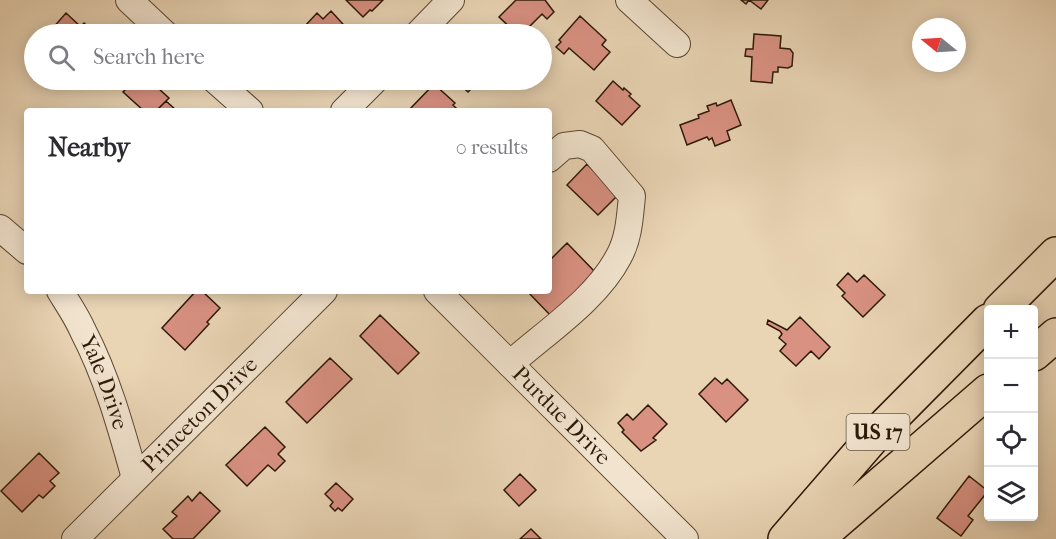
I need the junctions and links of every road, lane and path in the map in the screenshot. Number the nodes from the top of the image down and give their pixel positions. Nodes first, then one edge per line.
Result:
1 (129, 0) edge
2 (450, 0) edge
3 (629, 0) edge
4 (154, 24) edge
5 (427, 24) edge
6 (677, 44) dead end
7 (226, 90) edge
8 (365, 90) edge
9 (247, 108) edge
10 (347, 108) edge
11 (552, 156) edge
12 (0, 228) edge
13 (24, 248) edge
14 (1056, 254) edge
15 (62, 294) edge
16 (321, 294) edge
17 (440, 294) edge
18 (1004, 305) edge
19 (984, 325) edge
20 (1056, 335) edge
21 (1038, 351) edge
22 (510, 364) junction
23 (984, 394) edge
24 (135, 478) junction
25 (75, 539) edge
26 (685, 539) edge
27 (785, 539) edge
28 (817, 539) edge

1 - 4 street
2 - 5 street
3 - 6 street
7 - 9 street
8 - 10 street
11 - 22 street
12 - 13 street
14 - 18 highway
15 - 24 street, Yale Drive
16 - 24 street, Princeton Drive
17 - 22 street, Purdue Drive
19 - 27 highway, US 17
20 - 21 highway
22 - 26 street, Purdue Drive
23 - 28 highway, US 17
24 - 25 street, Princeton Drive

